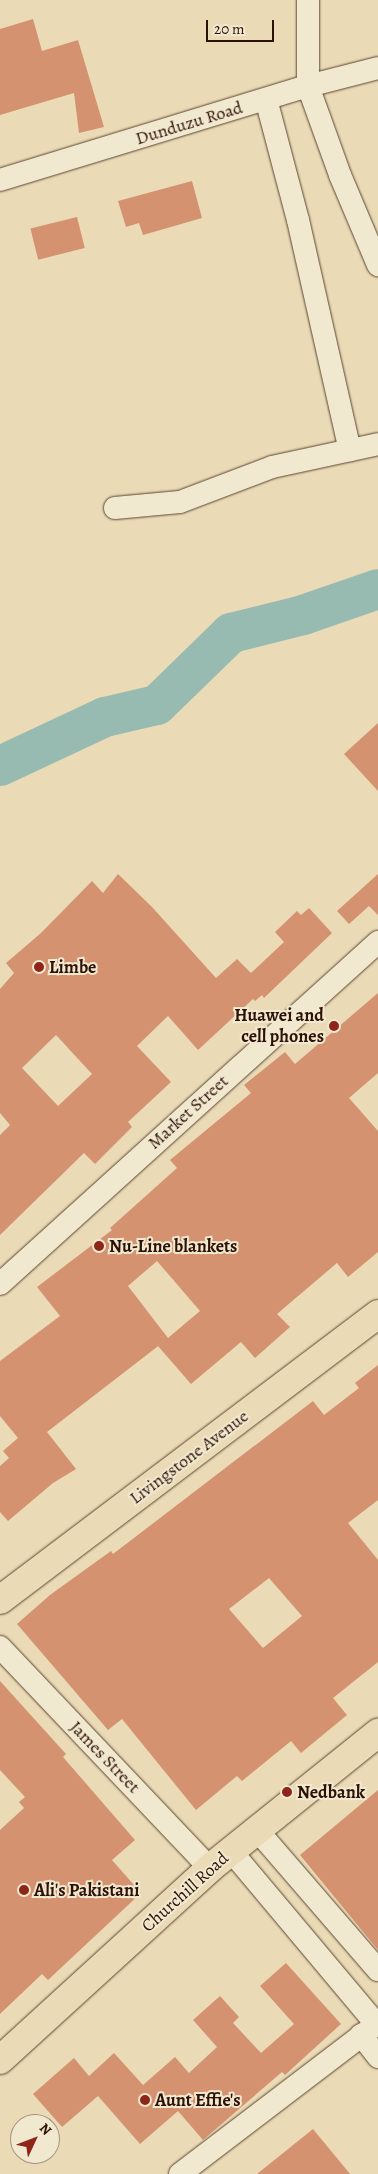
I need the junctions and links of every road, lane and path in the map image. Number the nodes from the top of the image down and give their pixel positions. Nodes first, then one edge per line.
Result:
1 (308, 0) edge
2 (378, 68) edge
3 (308, 86) junction
4 (266, 99) junction
5 (0, 180) edge
6 (378, 265) edge
7 (378, 444) edge
8 (350, 450) junction
9 (115, 508) dead end
10 (378, 942) edge
11 (0, 1284) edge
12 (378, 1314) edge
13 (0, 1600) edge
14 (0, 1647) edge
15 (378, 1734) edge
16 (257, 1830) junction
17 (221, 1860) junction
18 (338, 1924) junction
19 (311, 1946) junction
20 (378, 1970) edge
21 (372, 2028) edge
22 (378, 2057) edge
23 (0, 2060) edge
24 (180, 2174) edge

1 - 3 street
2 - 3 street, Dunduzu Road
3 - 4 street, Dunduzu Road
3 - 6 street
4 - 5 street, Dunduzu Road
4 - 8 street
7 - 8 street
8 - 9 street
10 - 11 street, Market Street
12 - 13 highway, Livingstone Avenue
14 - 17 street, James Street
15 - 16 highway, Churchill Road
16 - 17 highway, Churchill Road
16 - 18 street
17 - 19 street, James Street
17 - 23 highway, Churchill Road
18 - 19 street
18 - 20 street
19 - 21 street, James Street
21 - 22 street, James Street
21 - 24 street

